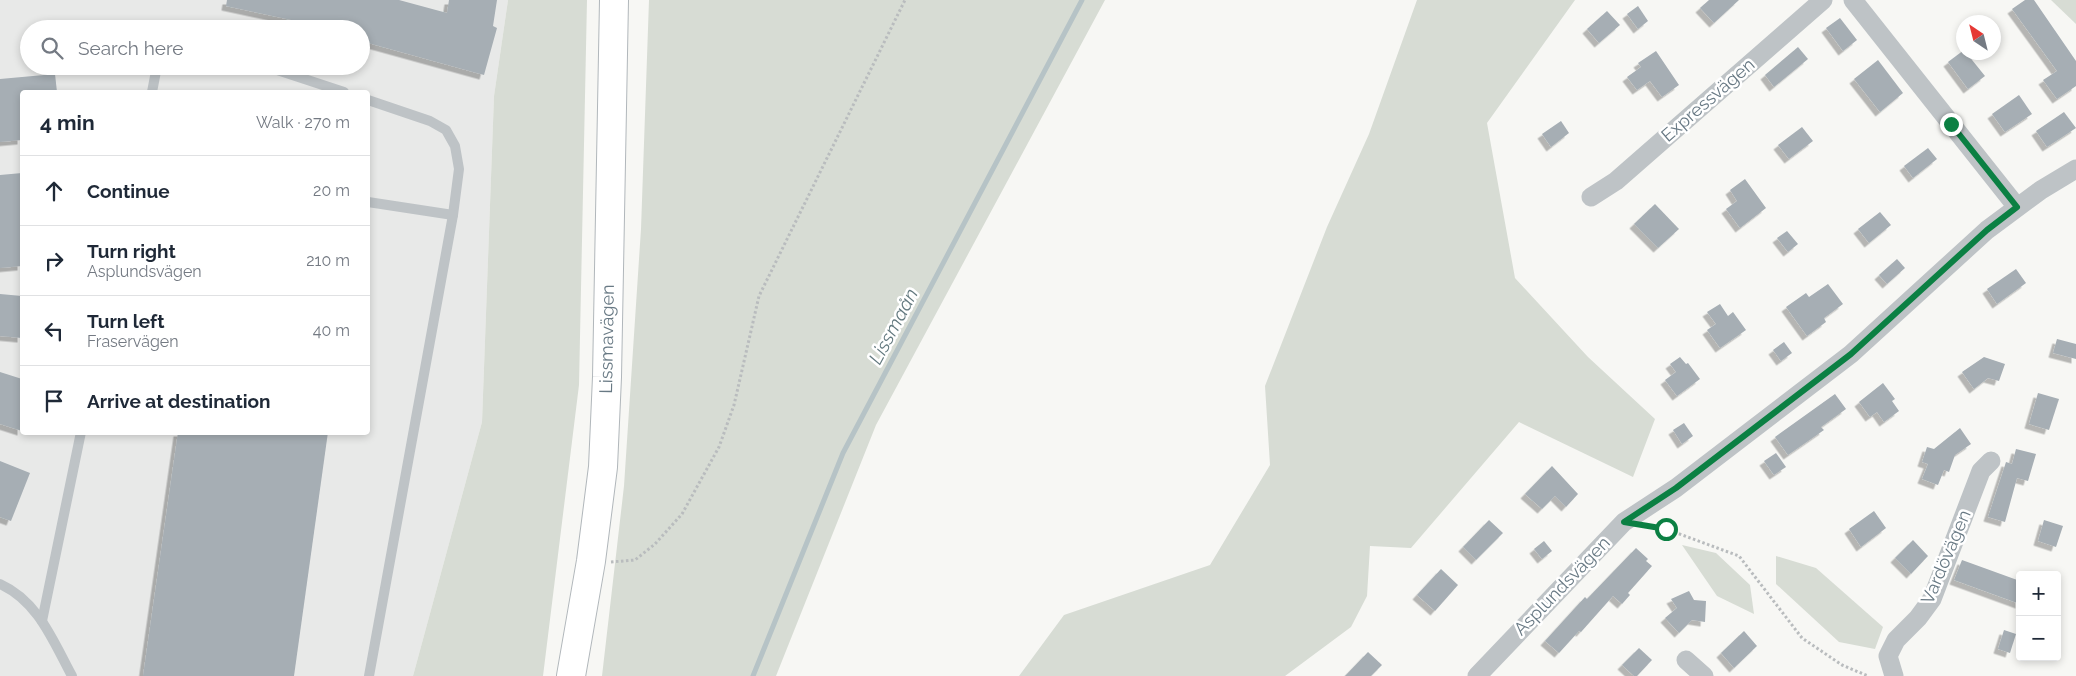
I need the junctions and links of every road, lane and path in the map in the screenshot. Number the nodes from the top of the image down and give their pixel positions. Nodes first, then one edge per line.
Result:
1 (614, 0) edge
2 (905, 0) edge
3 (1823, 0) edge
4 (1853, 0) edge
5 (155, 75) edge
6 (292, 75) edge
7 (152, 90) edge
8 (338, 90) edge
9 (370, 101) edge
10 (2076, 169) edge
11 (1591, 197) dead end
12 (370, 202) edge
13 (2017, 207) junction
14 (453, 215) junction
15 (80, 435) edge
16 (1991, 461) dead end
17 (1624, 522) junction
18 (590, 560) junction
19 (0, 584) edge
20 (42, 621) junction
21 (1686, 660) dead end
22 (72, 676) edge
23 (369, 676) edge
24 (571, 676) edge
25 (1477, 676) edge
26 (1704, 676) edge
27 (1868, 676) edge
28 (1894, 676) edge

1 - 18 street, Lissmavägen
2 - 18 path
3 - 11 street, Expressvägen
4 - 13 street
5 - 7 lane
6 - 8 lane
9 - 14 lane
10 - 13 street, Asplundsvägen
12 - 14 lane
13 - 17 street, Asplundsvägen
14 - 23 lane
15 - 20 lane
16 - 28 street, Vardövägen
17 - 25 street, Asplundsvägen
17 - 27 path
18 - 24 street, Lissmavägen
19 - 20 lane
20 - 22 lane
21 - 26 street

